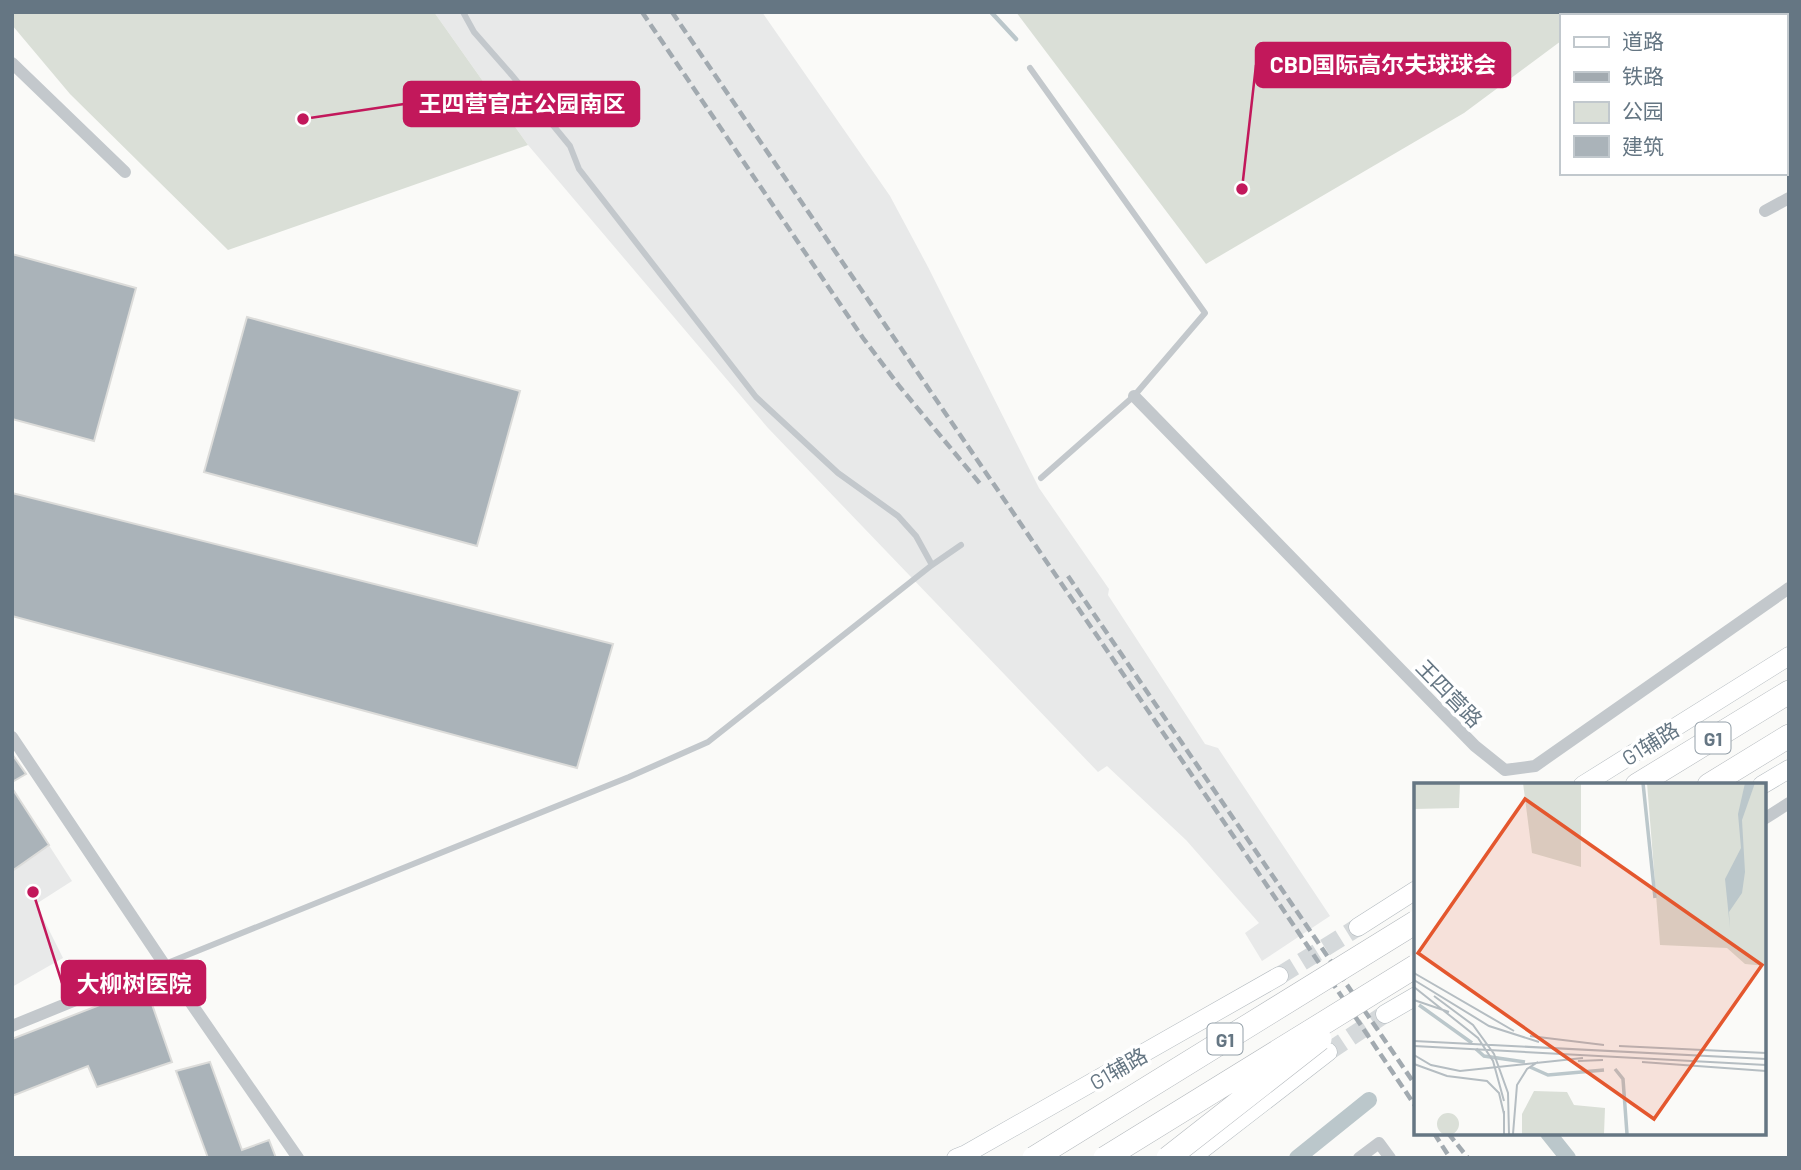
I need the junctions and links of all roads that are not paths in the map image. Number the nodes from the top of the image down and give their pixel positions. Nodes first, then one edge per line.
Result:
1 (463, 12) edge
2 (12, 63) edge
3 (1030, 68) dead end
4 (125, 172) dead end
5 (1789, 198) edge
6 (1765, 211) dead end
7 (1134, 396) junction
8 (1041, 478) dead end
9 (961, 545) dead end
10 (932, 565) junction
11 (1789, 588) edge
12 (1789, 656) edge
13 (1789, 692) edge
14 (1789, 736) edge
15 (12, 737) edge
16 (1789, 769) edge
17 (1586, 783) edge
18 (1640, 783) edge
19 (1712, 783) edge
20 (1765, 783) edge
21 (1789, 803) edge
22 (1766, 818) edge
23 (1414, 891) edge
24 (1414, 923) edge
25 (1358, 927) tunnel mouth
26 (164, 964) junction
27 (1414, 967) edge
28 (1279, 976) tunnel mouth
29 (1396, 979) junction
30 (1414, 997) edge
31 (1385, 1014) tunnel mouth
32 (12, 1026) edge
33 (1328, 1052) tunnel mouth
34 (1062, 1140) junction
35 (298, 1158) edge
36 (956, 1158) edge
37 (1021, 1158) edge
38 (1034, 1158) edge
39 (1105, 1158) edge
40 (1168, 1158) edge
41 (1191, 1158) edge
42 (1359, 1158) edge
43 (1390, 1158) edge

1 - 10 lane
2 - 4 street
3 - 7 lane
5 - 6 street
7 - 8 lane
7 - 11 street, 王四营路
9 - 10 lane
10 - 26 lane
12 - 17 main road, G1辅路
13 - 18 highway, G1
14 - 19 highway, G1
15 - 26 street
16 - 20 main road
21 - 22 street
23 - 25 main road
24 - 34 highway, G1, bridge
26 - 32 street
26 - 35 street
27 - 29 highway, G1, bridge
28 - 36 main road, G1辅路
29 - 39 highway, G1, bridge
29 - 40 highway, bridge
30 - 31 main road
33 - 41 main road
34 - 37 highway, bridge
34 - 38 highway, G1, bridge
42 - 43 street

